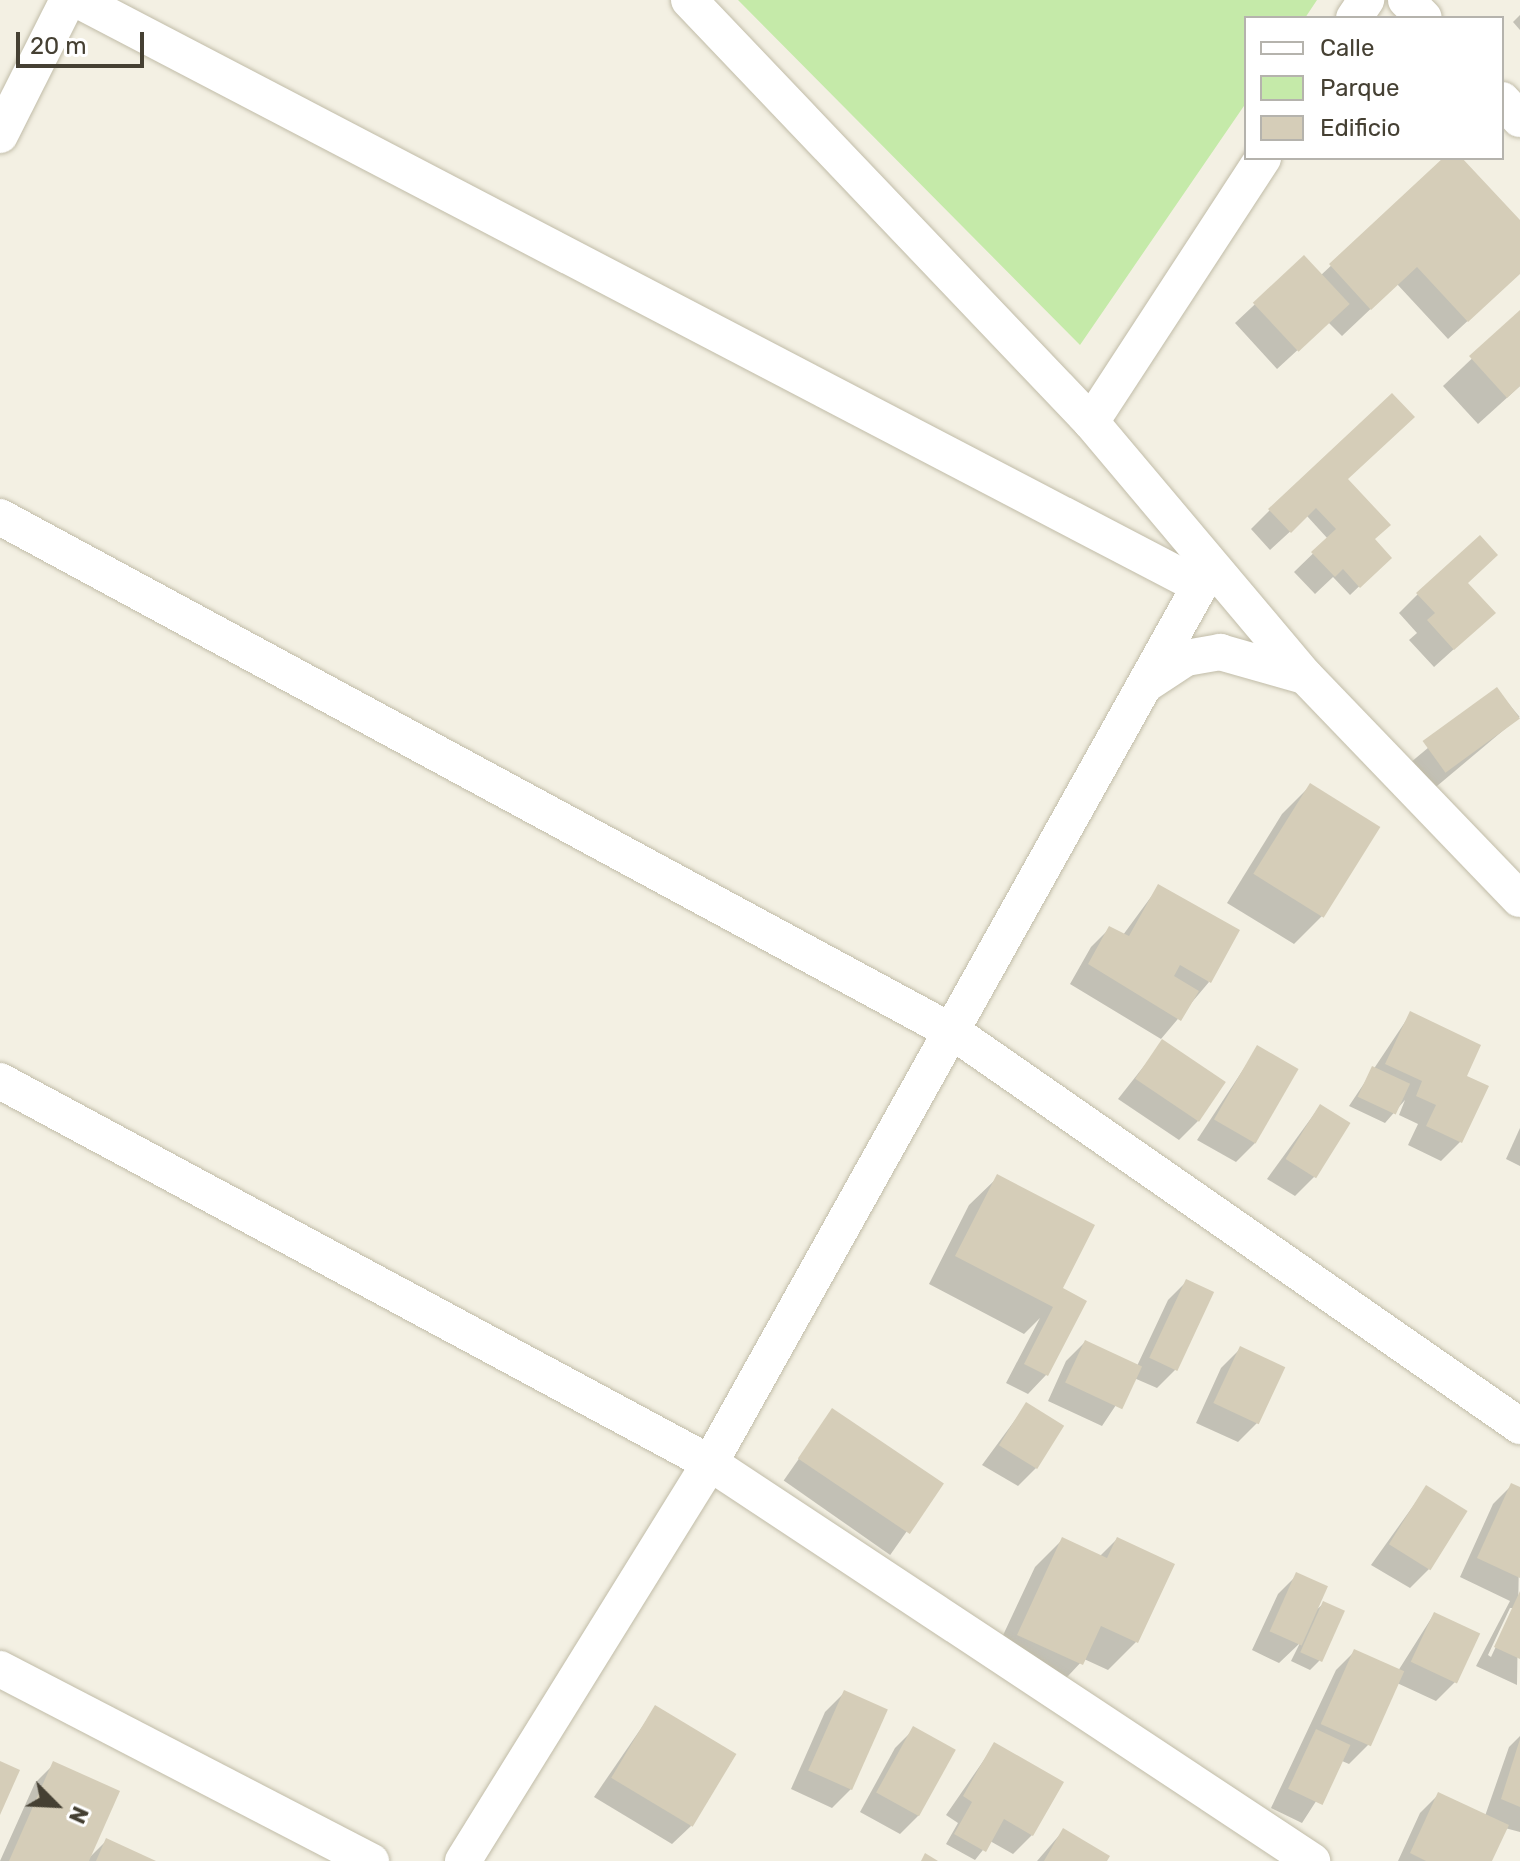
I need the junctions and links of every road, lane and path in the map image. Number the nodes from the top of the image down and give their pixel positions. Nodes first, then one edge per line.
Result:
1 (68, 0) edge
2 (78, 0) edge
3 (689, 0) edge
4 (1406, 0) edge
5 (1422, 16) edge
6 (1504, 102) edge
7 (1520, 119) edge
8 (0, 135) edge
9 (1262, 160) edge
10 (1091, 422) junction
11 (0, 517) edge
12 (1205, 576) junction
13 (1306, 677) junction
14 (1144, 685) junction
15 (1520, 899) edge
16 (956, 1034) junction
17 (0, 1081) edge
18 (1520, 1426) edge
19 (710, 1463) junction
20 (0, 1669) edge
21 (371, 1861) edge
22 (463, 1861) edge
23 (1312, 1861) edge

1 - 8 street
2 - 12 street
3 - 10 street
4 - 5 street
6 - 7 street
9 - 10 street
10 - 12 street
11 - 16 street
12 - 13 street
12 - 14 street
13 - 14 street
13 - 15 street
14 - 16 street
16 - 18 street
16 - 19 street
17 - 19 street
19 - 22 street
19 - 23 street
20 - 21 street

